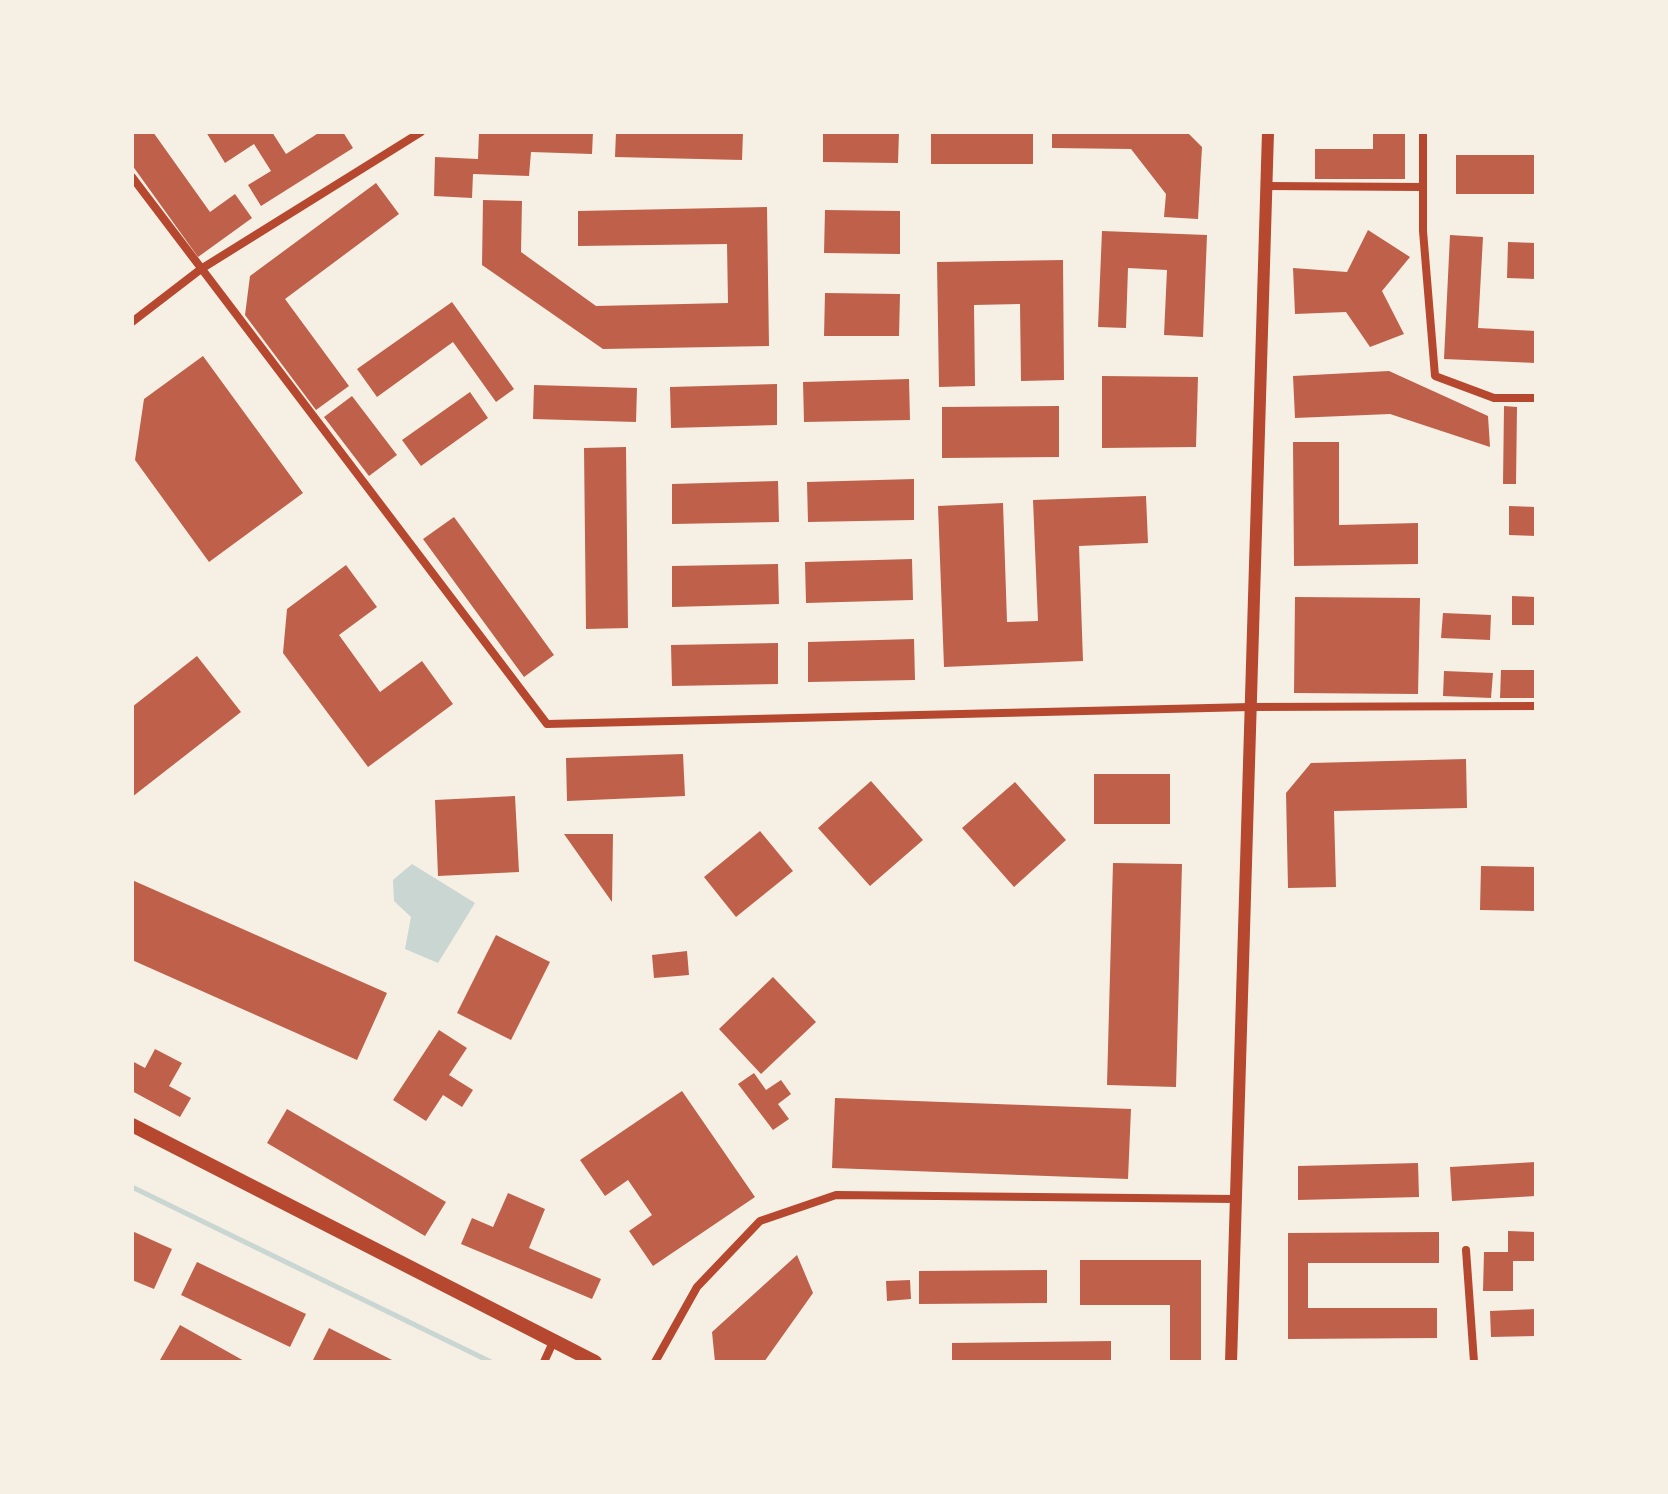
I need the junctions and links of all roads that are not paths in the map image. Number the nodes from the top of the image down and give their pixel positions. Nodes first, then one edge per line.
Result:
1 (421, 132) edge
2 (1268, 132) edge
3 (1423, 132) edge
4 (132, 177) edge
5 (1266, 186) junction
6 (1423, 187) junction
7 (201, 269) junction
8 (132, 322) edge
9 (1536, 398) edge
10 (1536, 706) edge
11 (1250, 707) junction
12 (132, 1125) edge
13 (1236, 1199) junction
14 (1466, 1250) dead end
15 (554, 1340) junction
16 (544, 1362) edge
17 (595, 1362) edge
18 (655, 1362) edge
19 (1231, 1362) edge
20 (1474, 1362) edge

1 - 7 street
2 - 5 street
3 - 6 street
4 - 7 street
5 - 6 street
5 - 11 street
6 - 9 street
7 - 8 street
7 - 11 street
10 - 11 street
11 - 13 street
12 - 15 main road
13 - 18 street
13 - 19 street
14 - 20 street
15 - 16 street
15 - 17 main road

